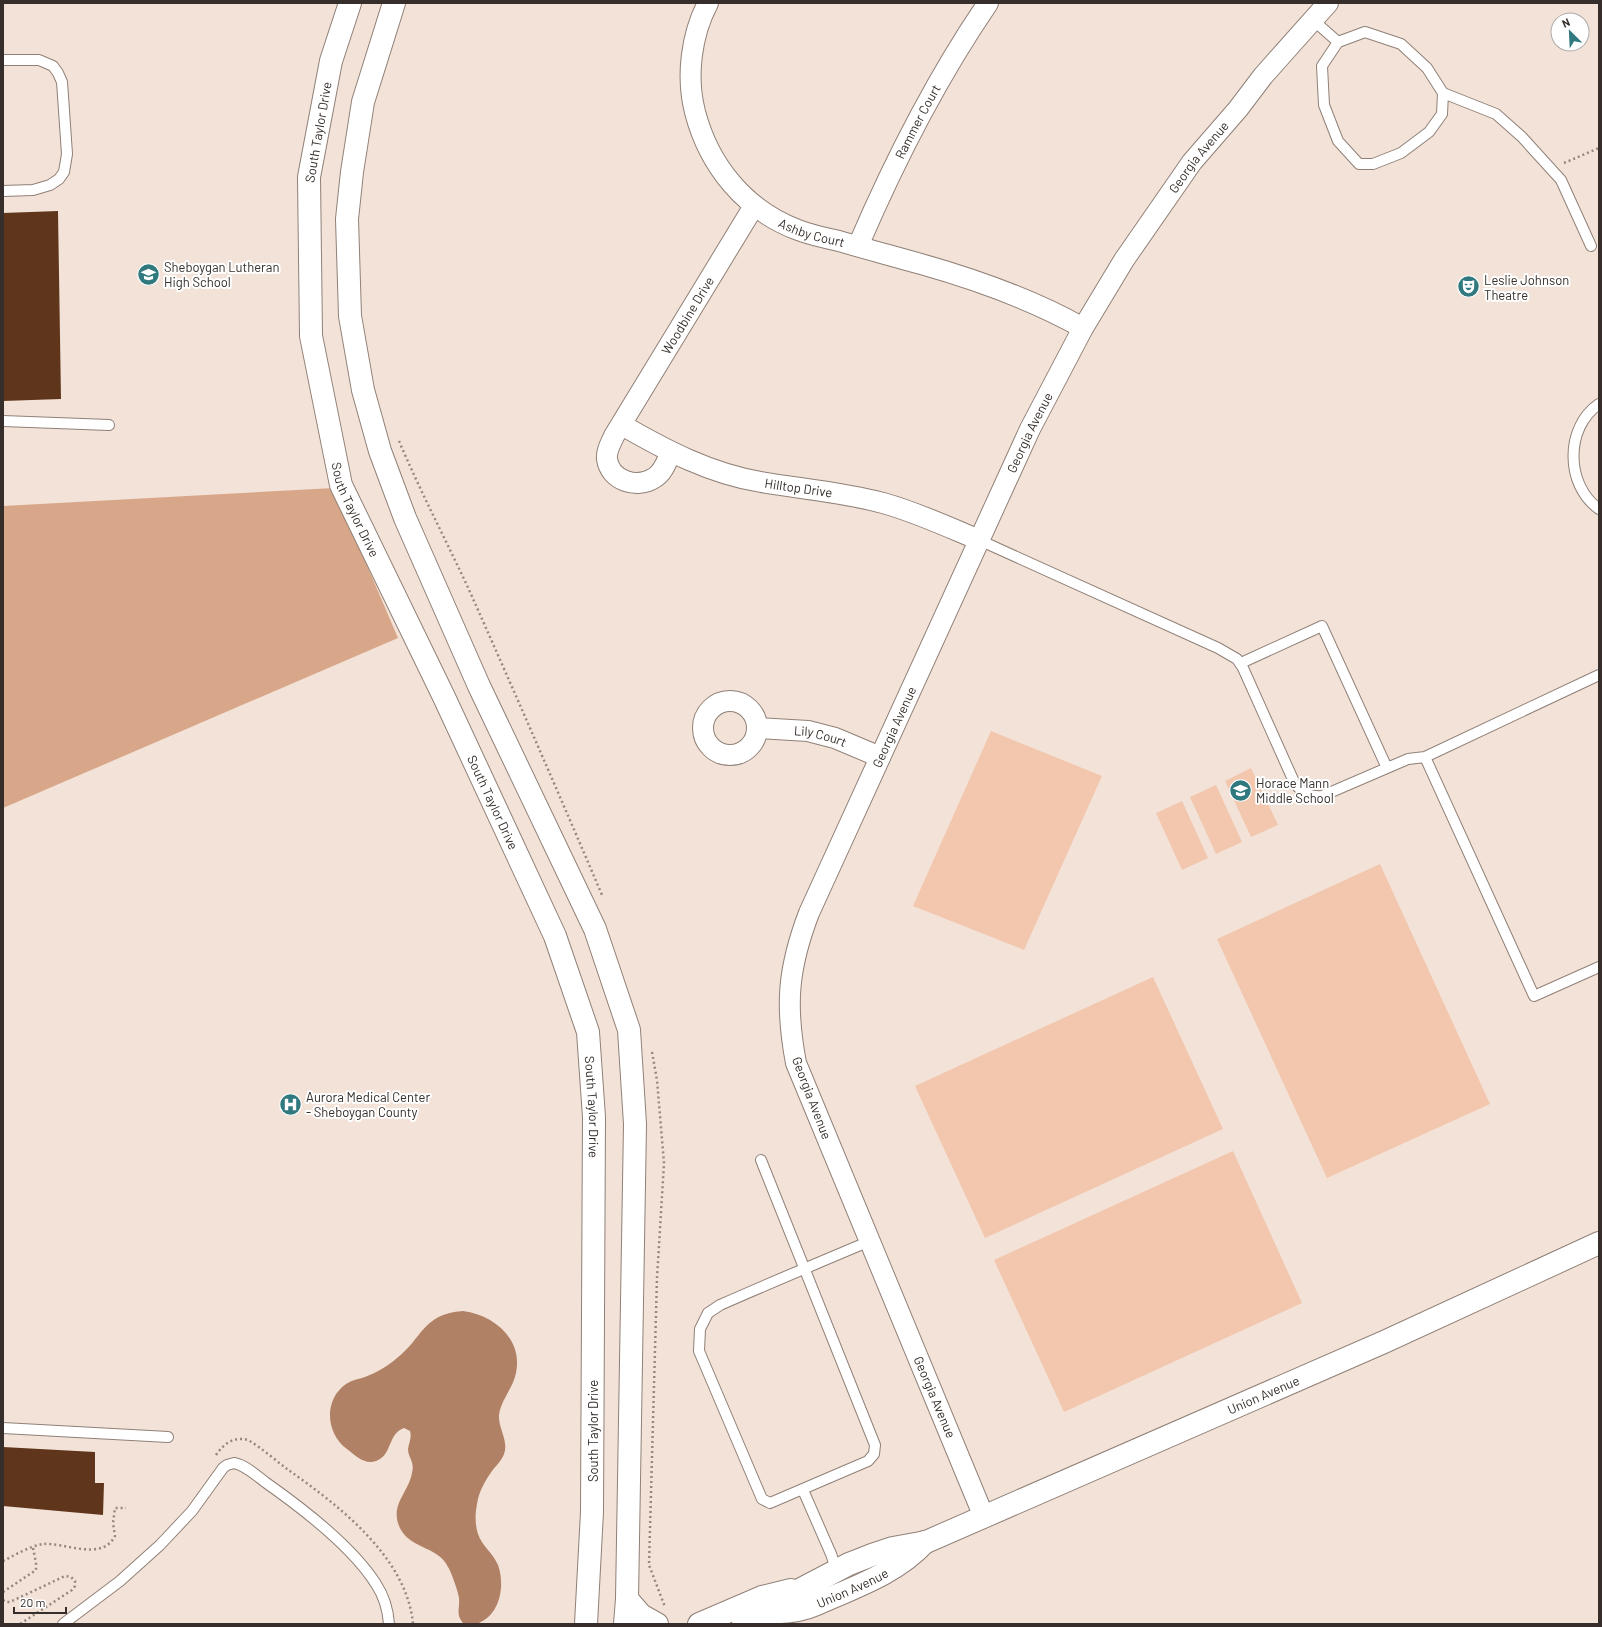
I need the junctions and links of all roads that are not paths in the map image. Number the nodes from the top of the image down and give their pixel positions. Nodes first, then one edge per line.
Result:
1 (350, 3) edge
2 (394, 3) edge
3 (708, 3) edge
4 (988, 3) edge
5 (1328, 3) edge
6 (1312, 20) junction
7 (1338, 42) junction
8 (3, 60) edge
9 (1443, 93) junction
10 (3, 191) edge
11 (754, 206) junction
12 (858, 246) junction
13 (1591, 246) dead end
14 (1083, 328) junction
15 (1599, 404) edge
16 (3, 420) edge
17 (622, 425) junction
18 (109, 426) dead end
19 (671, 452) junction
20 (1599, 508) edge
21 (979, 540) junction
22 (1241, 663) junction
23 (1599, 675) edge
24 (758, 728) dead end
25 (880, 757) junction
26 (1425, 757) junction
27 (1387, 768) junction
28 (1599, 966) edge
29 (761, 1160) dead end
30 (870, 1241) junction
31 (1599, 1243) edge
32 (805, 1268) junction
33 (3, 1428) edge
34 (168, 1437) dead end
35 (803, 1490) junction
36 (984, 1517) junction
37 (926, 1542) junction
38 (837, 1571) junction
39 (804, 1587) junction
40 (627, 1599) junction
41 (770, 1612) junction
42 (63, 1624) edge
43 (389, 1624) edge
44 (586, 1624) edge
45 (625, 1624) edge
46 (657, 1624) edge
47 (699, 1624) edge
48 (743, 1624) edge

1 - 44 main road, South Taylor Drive
2 - 40 main road
3 - 11 street, Ashby Court
4 - 12 street, Rammer Court
5 - 6 street, Georgia Avenue
6 - 7 lane
6 - 14 street, Georgia Avenue
7 - 9 lane
7 - 9 lane
8 - 10 lane
9 - 13 lane
11 - 12 street, Ashby Court
11 - 17 street, Woodbine Drive
12 - 14 street, Ashby Court
14 - 21 street, Georgia Avenue
15 - 20 lane
16 - 18 lane
17 - 19 street, Hilltop Drive
17 - 19 street
19 - 21 street, Hilltop Drive
21 - 22 lane
21 - 25 street, Georgia Avenue
22 - 27 lane
22 - 27 lane
23 - 26 lane
24 - 25 street, Lily Court
25 - 30 street, Georgia Avenue
26 - 27 lane
26 - 28 lane
29 - 32 lane
30 - 32 lane
30 - 36 street, Georgia Avenue
31 - 36 main road, Union Avenue
32 - 35 lane
32 - 35 lane
33 - 34 lane
35 - 38 lane
36 - 37 main road, Union Avenue
37 - 38 main road, Union Avenue
37 - 41 main road, Union Avenue
38 - 39 main road, Union Avenue
39 - 41 main road, Union Avenue
39 - 47 main road
40 - 45 main road
40 - 46 main road
41 - 48 main road, Union Avenue
42 - 43 lane

